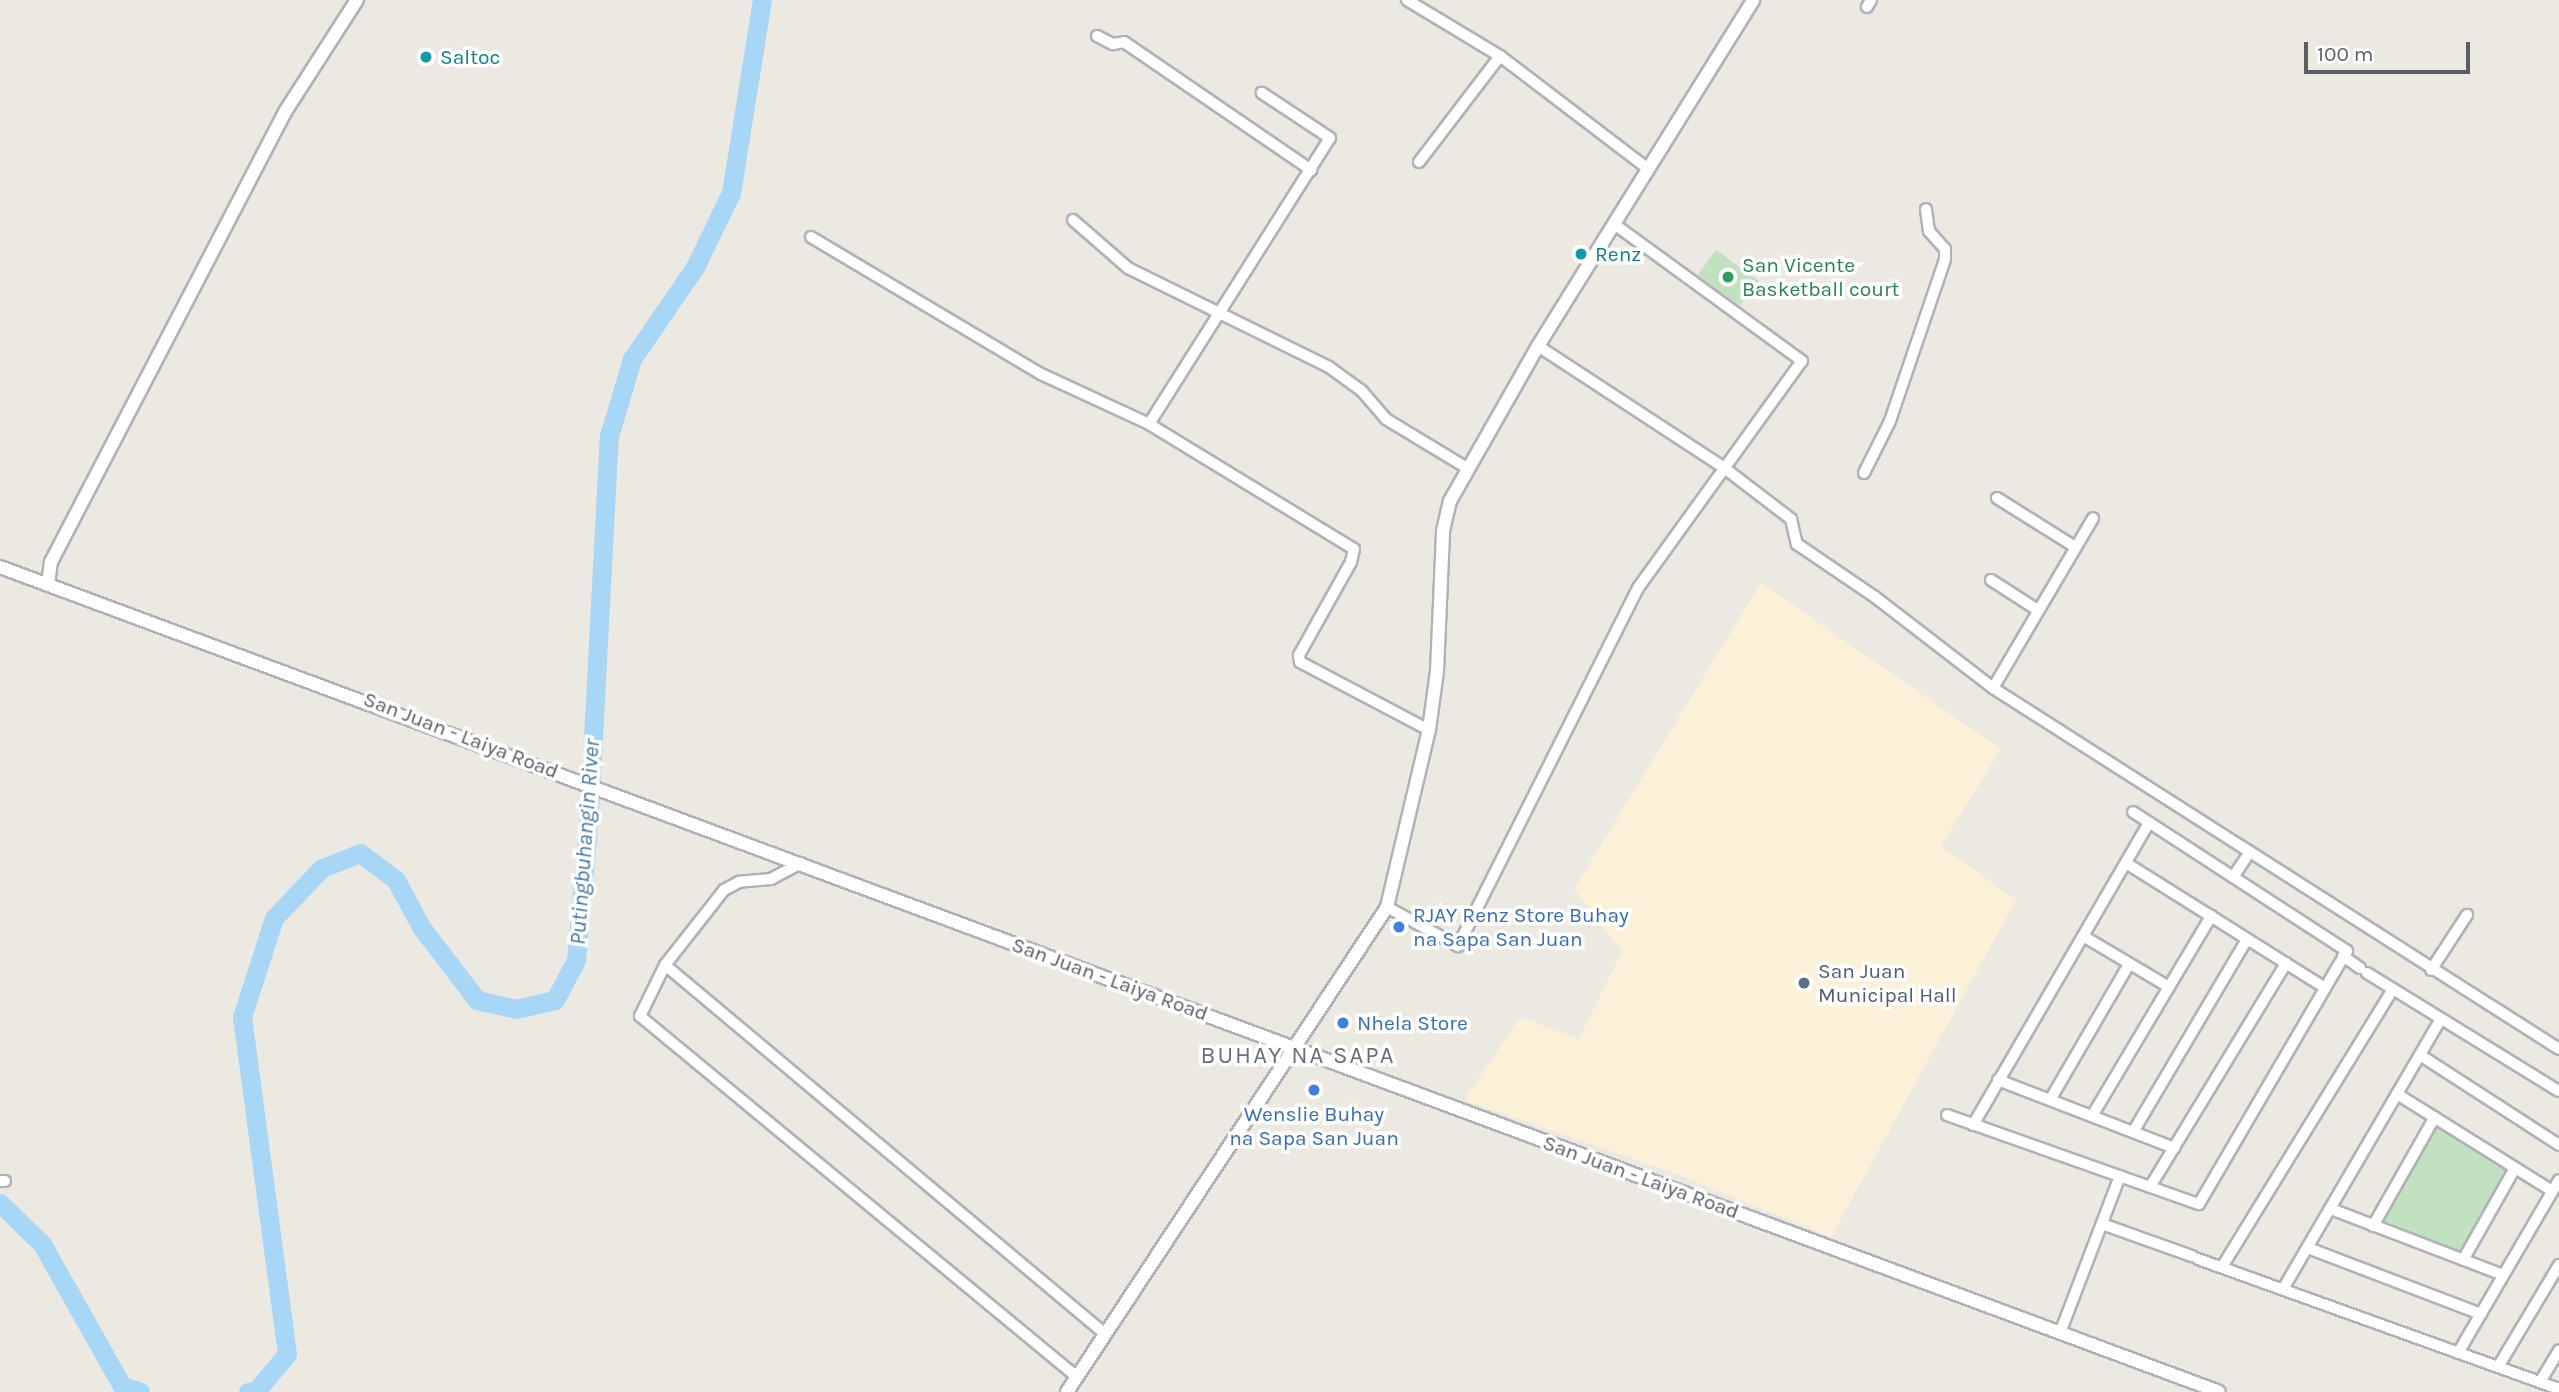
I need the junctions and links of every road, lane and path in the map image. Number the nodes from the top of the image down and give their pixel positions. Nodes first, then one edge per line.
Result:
1 (356, 0) edge
2 (1407, 0) edge
3 (1753, 0) edge
4 (1097, 36) dead end
5 (1500, 56) junction
6 (1262, 93) dead end
7 (1419, 162) dead end
8 (1647, 168) junction
9 (1311, 170) junction
10 (1926, 209) dead end
11 (1073, 220) dead end
12 (1614, 224) junction
13 (811, 237) dead end
14 (1220, 314) junction
15 (1538, 346) junction
16 (1149, 424) junction
17 (1723, 467) junction
18 (1467, 468) junction
19 (1864, 473) dead end
20 (1997, 498) dead end
21 (2093, 518) dead end
22 (2074, 547) junction
23 (0, 567) edge
24 (1991, 580) dead end
25 (48, 585) junction
26 (2036, 609) junction
27 (1993, 688) junction
28 (1429, 730) junction
29 (2133, 812) dead end
30 (2150, 823) junction
31 (2246, 858) dead end
32 (801, 863) junction
33 (2126, 863) junction
34 (2233, 877) junction
35 (1387, 907) junction
36 (2467, 915) dead end
37 (2211, 916) junction
38 (2083, 936) junction
39 (2247, 939) junction
40 (2343, 956) junction
41 (2286, 963) junction
42 (2129, 964) junction
43 (665, 965) junction
44 (2431, 970) junction
45 (2169, 987) junction
46 (2325, 988) junction
47 (2393, 989) junction
48 (2441, 1019) junction
49 (1296, 1048) junction
50 (2559, 1049) edge
51 (2420, 1055) junction
52 (1998, 1080) junction
53 (2559, 1091) edge
54 (2398, 1094) junction
55 (2050, 1100) junction
56 (1947, 1115) dead end
57 (2092, 1116) junction
58 (2435, 1117) junction
59 (1973, 1125) junction
60 (2133, 1132) junction
61 (2559, 1144) edge
62 (2174, 1148) junction
63 (2515, 1168) junction
64 (2120, 1177) junction
65 (2559, 1180) edge
66 (2150, 1187) junction
67 (2552, 1191) junction
68 (2330, 1209) junction
69 (2102, 1224) junction
70 (2373, 1226) junction
71 (2308, 1248) junction
72 (2463, 1260) junction
73 (2559, 1265) edge
74 (2222, 1267) junction
75 (2503, 1275) junction
76 (2283, 1289) junction
77 (2481, 1314) junction
78 (1104, 1333) junction
79 (2060, 1333) junction
80 (2559, 1350) edge
81 (2458, 1353) junction
82 (2498, 1367) junction
83 (1077, 1377) junction
84 (2540, 1382) junction
85 (2559, 1389) edge
86 (1067, 1392) edge
87 (2218, 1392) edge

1 - 25 main road
2 - 5 street
3 - 8 main road
4 - 9 street
5 - 7 street
5 - 8 street
6 - 9 street
8 - 12 main road
9 - 14 street
10 - 19 street
11 - 14 street
12 - 15 main road
12 - 17 street
13 - 16 street
14 - 16 street
14 - 18 street
15 - 17 street
15 - 18 main road
16 - 28 street
17 - 27 street
17 - 35 street
18 - 28 main road
20 - 22 street
21 - 22 street
22 - 26 street
23 - 25 main road, San Juan - Laiya Road
24 - 26 street
25 - 32 main road, San Juan - Laiya Road
26 - 27 street
27 - 44 street
28 - 35 main road
29 - 30 street
30 - 33 street
30 - 34 street
31 - 34 street
32 - 43 street
32 - 49 main road, San Juan - Laiya Road
33 - 37 street
33 - 38 street
34 - 40 street
35 - 49 main road
36 - 44 street
37 - 39 street
37 - 45 street
38 - 42 street
38 - 52 street
39 - 41 street
39 - 60 street
40 - 46 street
40 - 47 street
41 - 46 street
41 - 62 street
42 - 45 street
42 - 55 street
43 - 78 street
43 - 83 street
44 - 50 street
45 - 57 street
46 - 66 street
47 - 48 street
47 - 74 street
48 - 51 street
48 - 53 street
49 - 78 main road
49 - 79 main road, San Juan - Laiya Road
51 - 54 street
51 - 61 street
52 - 55 street
52 - 59 street
54 - 58 street
54 - 68 street
55 - 57 street
56 - 59 street
57 - 60 street
58 - 63 street
58 - 70 street
59 - 64 street
60 - 62 street
62 - 66 street
63 - 67 street
63 - 72 street
64 - 66 street
64 - 69 street
65 - 67 street
67 - 75 street
68 - 70 street
68 - 71 street
69 - 74 street
69 - 79 street
70 - 72 street
71 - 76 street
71 - 77 street
72 - 75 street
73 - 82 street
74 - 76 street
75 - 77 street
76 - 81 street
77 - 81 street
78 - 83 main road
79 - 87 main road, San Juan - Laiya Road
80 - 84 street
81 - 82 street
82 - 84 street
83 - 86 main road
84 - 85 street

